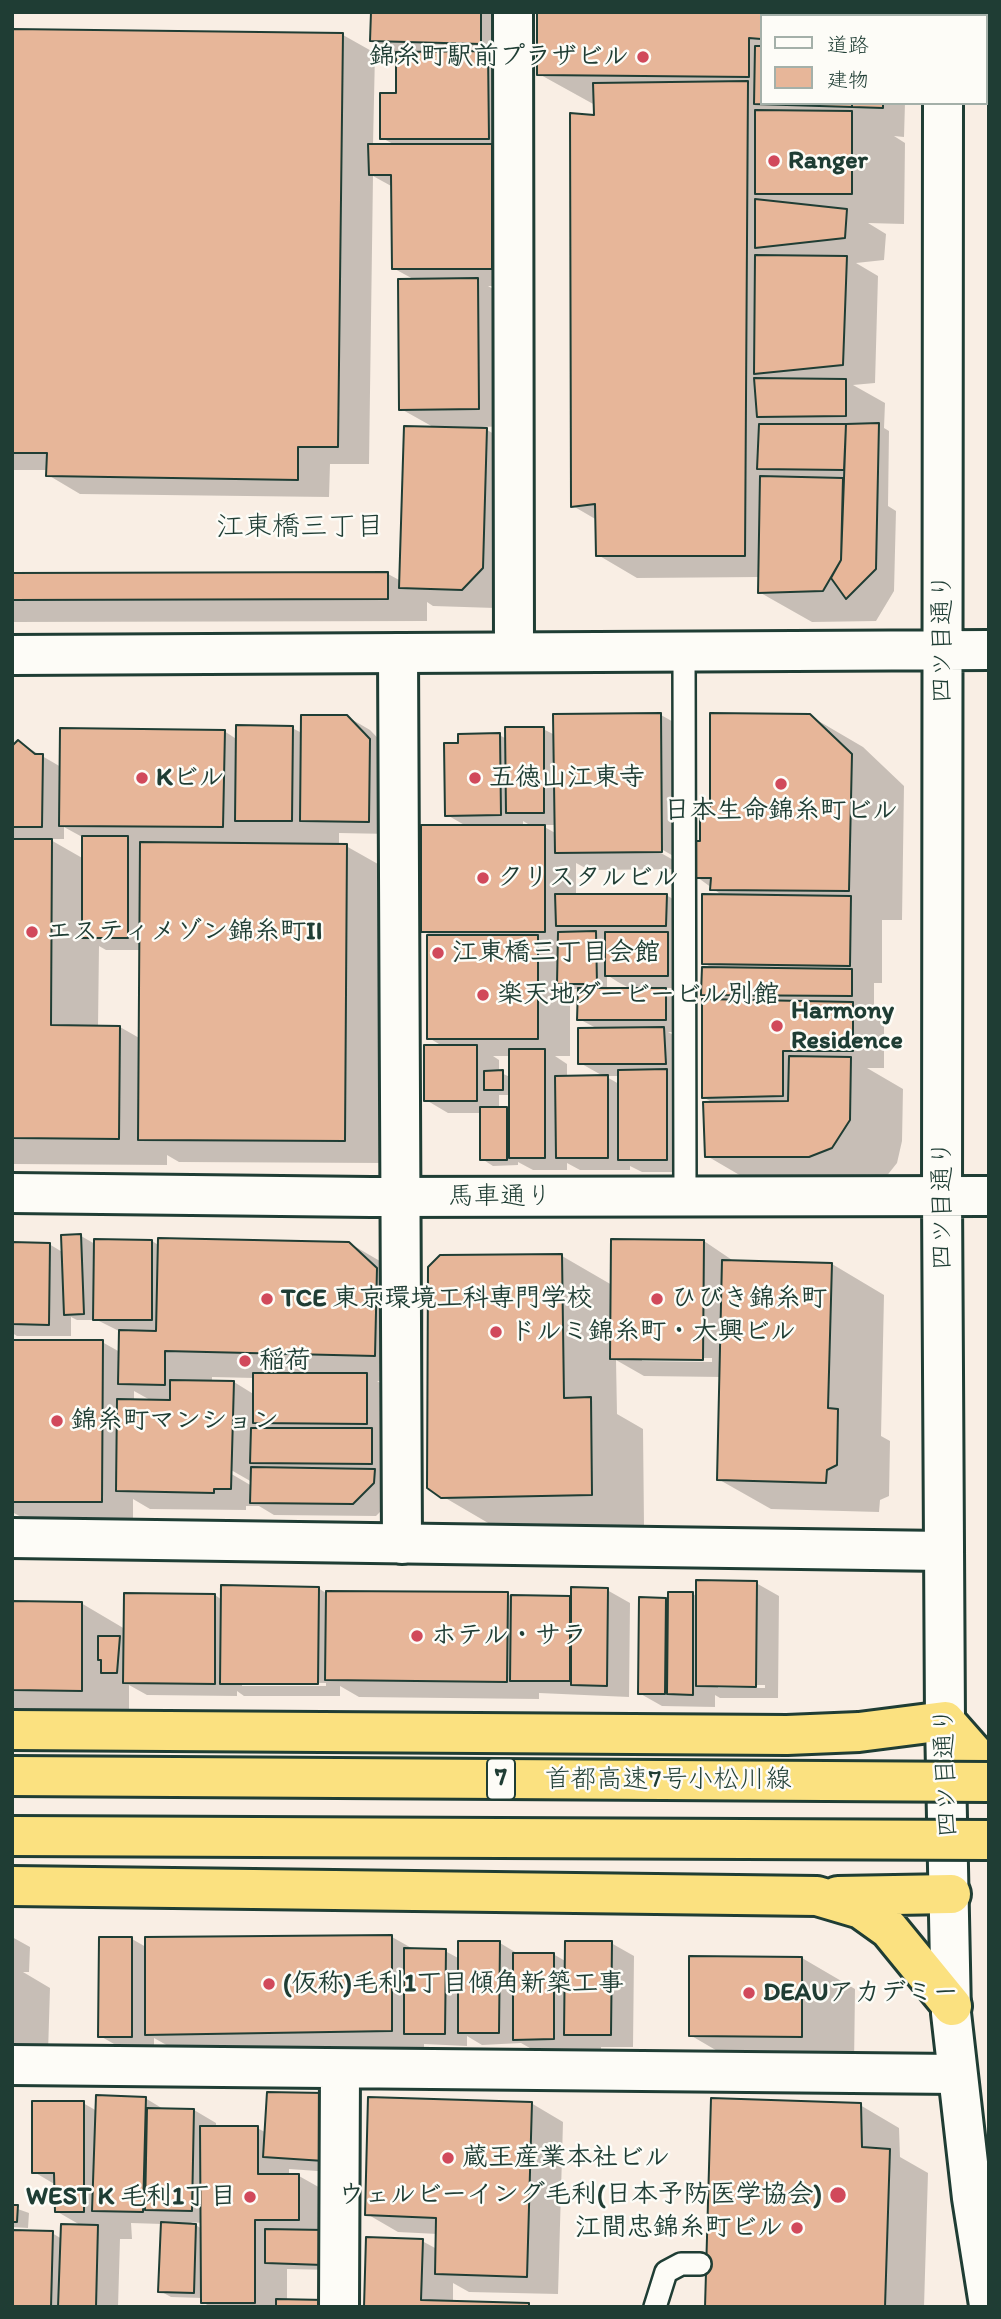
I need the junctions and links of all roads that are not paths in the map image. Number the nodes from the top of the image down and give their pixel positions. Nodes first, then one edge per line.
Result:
1 (513, 12) edge
2 (943, 105) edge
3 (943, 650) junction
4 (989, 650) edge
5 (514, 652) junction
6 (684, 652) junction
7 (398, 653) junction
8 (12, 655) edge
9 (12, 1193) edge
10 (685, 1196) junction
11 (942, 1196) junction
12 (989, 1196) edge
13 (401, 1197) junction
14 (12, 1538) edge
15 (402, 1544) junction
16 (944, 1551) junction
17 (12, 1730) edge
18 (967, 1745) edge
19 (12, 1776) edge
20 (989, 1782) edge
21 (12, 1836) edge
22 (989, 1840) edge
23 (12, 1886) edge
24 (951, 1894) junction
25 (817, 1896) junction
26 (952, 2007) junction
27 (12, 2065) edge
28 (340, 2070) junction
29 (957, 2074) junction
30 (700, 2264) dead end
31 (989, 2305) edge
32 (339, 2307) edge
33 (656, 2307) edge

1 - 5 street
2 - 3 street, 四ツ目通り
3 - 4 street
3 - 6 street
3 - 11 street, 四ツ目通り
5 - 6 street
5 - 7 street
6 - 10 lane
7 - 8 street
7 - 13 street
9 - 13 street, 馬車通り
10 - 11 street, 馬車通り
10 - 13 street, 馬車通り
11 - 12 street, 馬車通り
11 - 16 street, 四ツ目通り
13 - 15 street
14 - 15 street
15 - 16 street
16 - 18 street, 四ツ目通り
17 - 18 highway
18 - 24 street, 四ツ目通り
19 - 20 highway, 首都高速7号小松川線 / 7, bridge
21 - 22 highway, 7, bridge
23 - 25 highway
24 - 25 highway
24 - 26 street, 四ツ目通り
25 - 26 highway
26 - 29 street, 四ツ目通り
27 - 28 street
28 - 29 street
28 - 32 street
29 - 31 street, 四ツ目通り
30 - 33 lane

